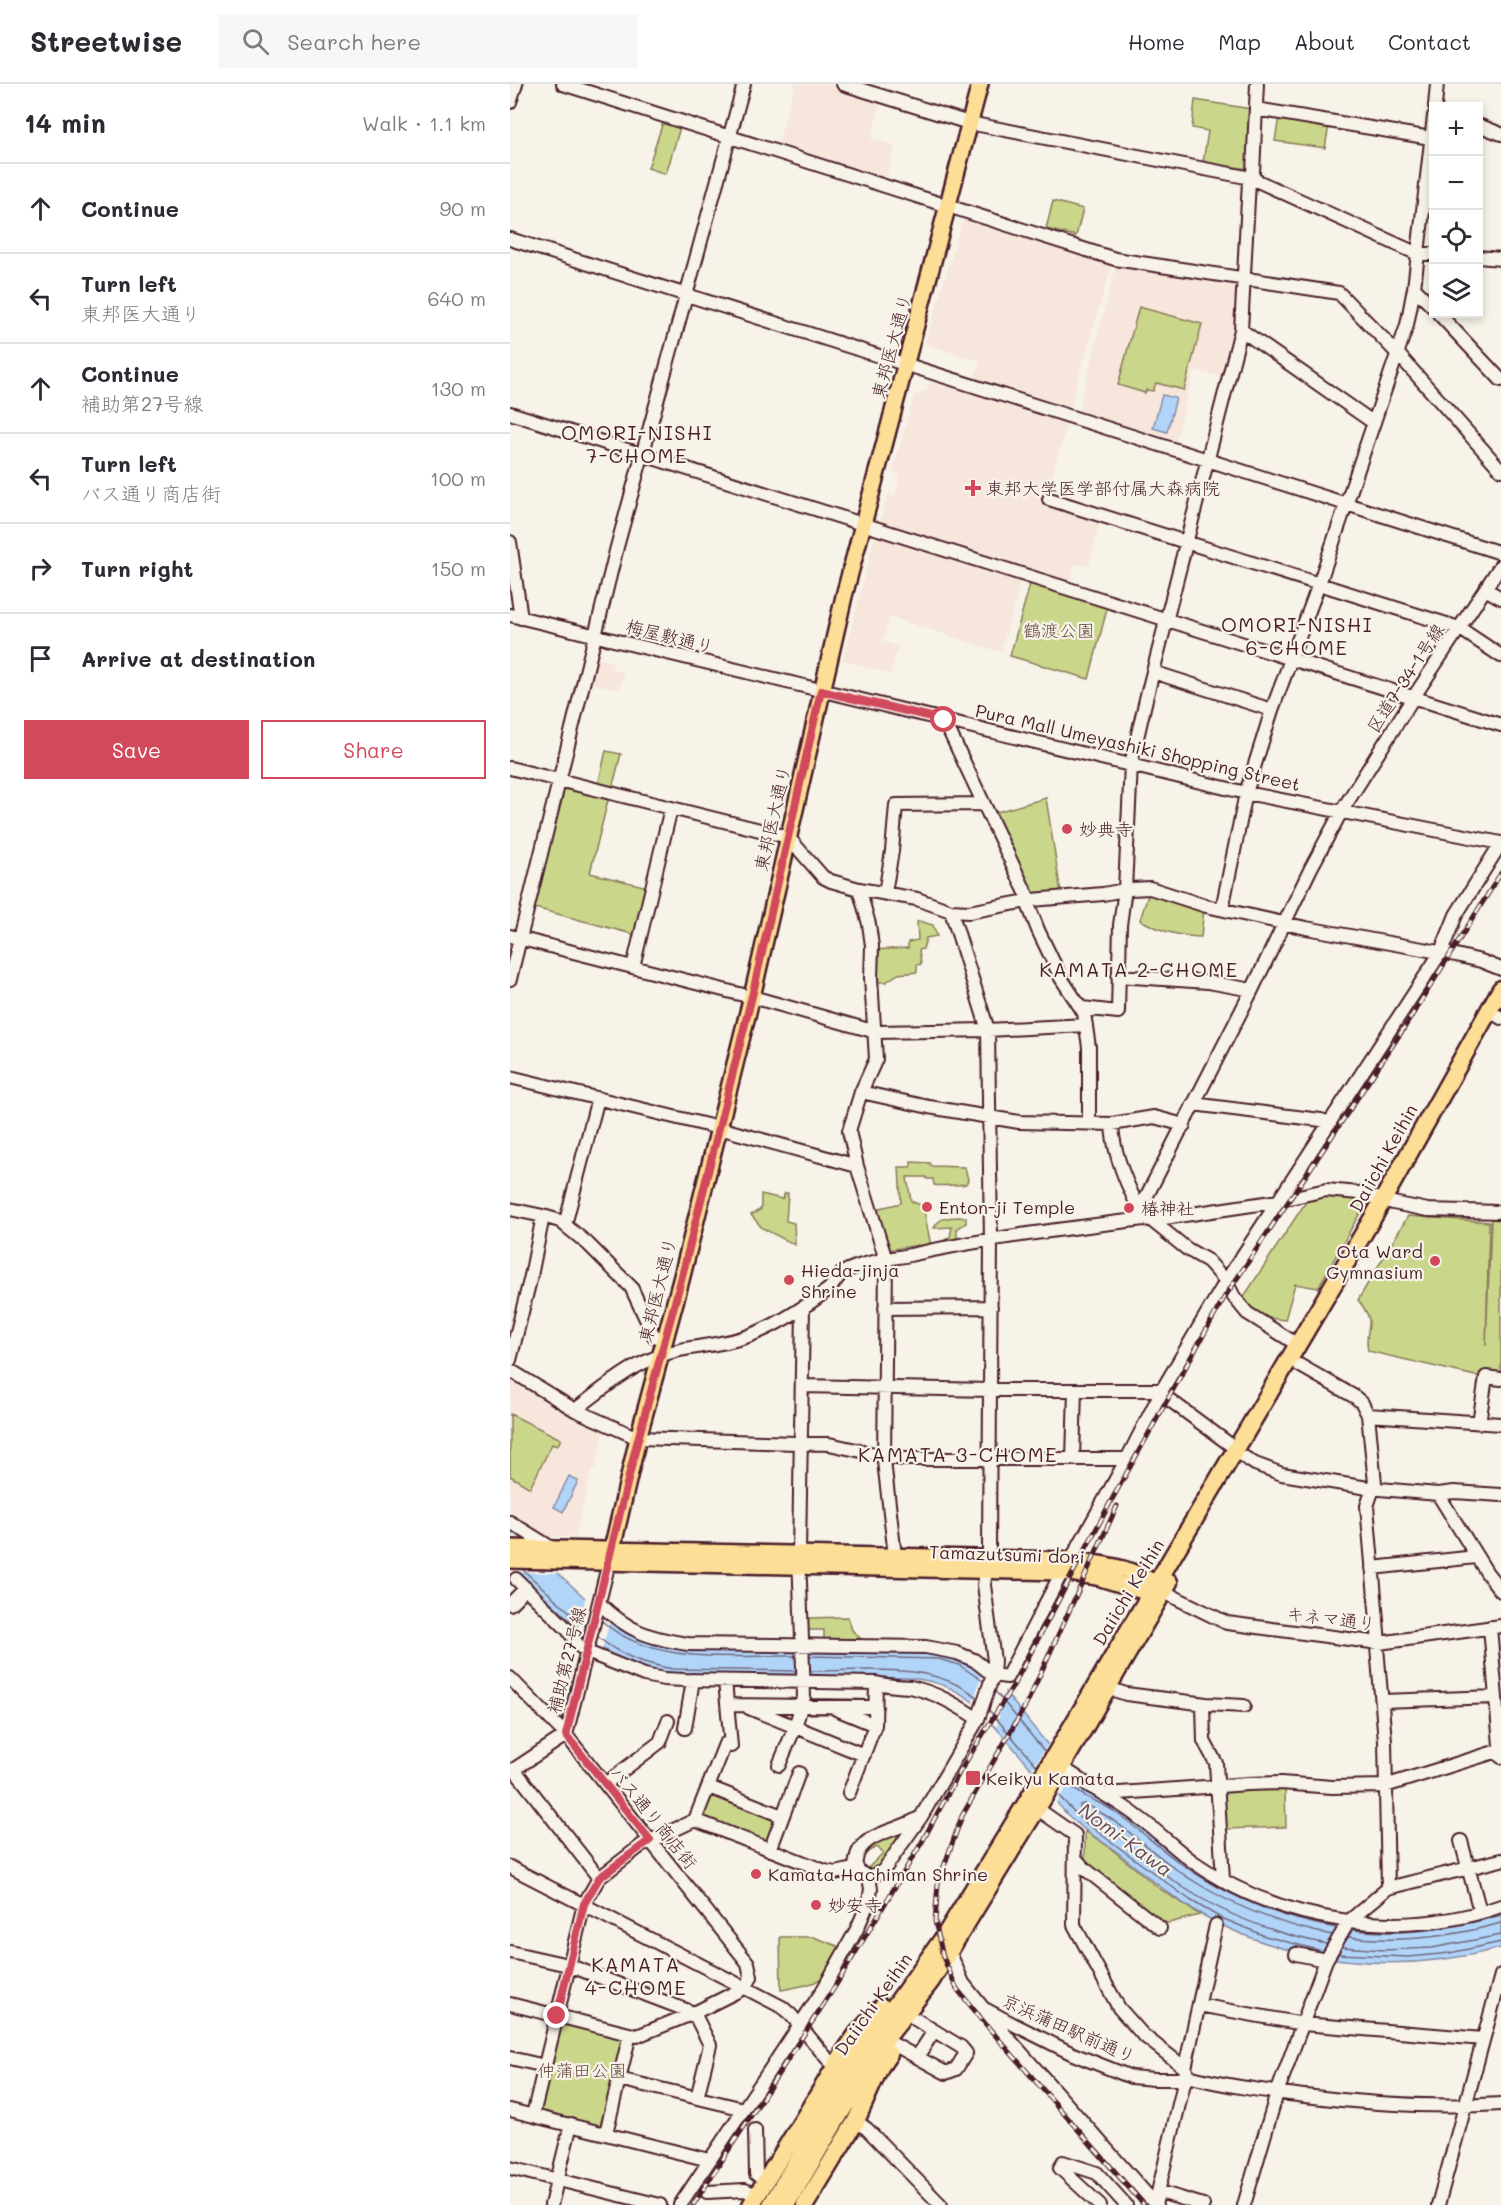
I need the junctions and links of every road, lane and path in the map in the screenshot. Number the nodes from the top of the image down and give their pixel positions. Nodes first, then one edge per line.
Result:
1 (516, 84) edge
2 (563, 84) edge
3 (744, 84) edge
4 (843, 84) edge
5 (980, 84) edge
6 (1257, 84) edge
7 (1437, 84) edge
8 (510, 102) edge
9 (1435, 102) edge
10 (1256, 109) junction
11 (969, 123) junction
12 (1483, 127) edge
13 (1501, 134) edge
14 (730, 136) junction
15 (1429, 138) edge
16 (1429, 156) edge
17 (1251, 178) junction
18 (948, 206) junction
19 (510, 239) edge
20 (1418, 254) junction
21 (1429, 255) edge
22 (1483, 257) edge
23 (1501, 259) edge
24 (1244, 279) junction
25 (1414, 288) junction
26 (686, 296) junction
27 (1429, 303) edge
28 (1443, 318) edge
29 (1241, 330) junction
30 (1398, 354) junction
31 (906, 366) junction
32 (1501, 380) edge
33 (510, 413) edge
34 (1374, 423) junction
35 (642, 454) junction
36 (1207, 460) junction
37 (1501, 470) edge
38 (1049, 499) dead end
39 (1346, 503) junction
40 (864, 525) junction
41 (510, 542) edge
42 (1186, 542) junction
43 (1501, 553) edge
44 (1501, 565) edge
45 (1319, 584) junction
46 (1485, 589) junction
47 (1501, 598) edge
48 (515, 616) edge
49 (1167, 620) junction
50 (1459, 628) junction
51 (595, 636) junction
52 (1501, 656) edge
53 (1291, 659) junction
54 (1153, 672) junction
55 (821, 691) junction
56 (1413, 698) junction
57 (1272, 710) junction
58 (944, 720) junction
59 (1501, 725) edge
60 (1131, 765) junction
61 (510, 768) edge
62 (559, 780) junction
63 (1246, 794) junction
64 (984, 804) junction
65 (671, 808) junction
66 (1341, 812) junction
67 (788, 837) junction
68 (1501, 843) edge
69 (860, 889) junction
70 (1125, 889) junction
71 (885, 893) junction
72 (1027, 901) junction
73 (1222, 909) junction
74 (951, 911) junction
75 (1284, 922) junction
76 (515, 938) edge
77 (1441, 952) junction
78 (633, 967) junction
79 (1501, 969) edge
80 (1118, 976) junction
81 (510, 980) edge
82 (1501, 989) edge
83 (1252, 990) junction
84 (752, 997) junction
85 (1082, 1008) junction
86 (1500, 1015) edge
87 (1086, 1025) junction
88 (988, 1030) junction
89 (876, 1032) junction
90 (510, 1077) edge
91 (861, 1092) junction
92 (598, 1098) junction
93 (1193, 1104) junction
94 (988, 1117) junction
95 (1089, 1123) junction
96 (1330, 1123) junction
97 (1112, 1124) junction
98 (1184, 1125) junction
99 (719, 1128) junction
100 (856, 1166) junction
101 (1278, 1200) junction
102 (1388, 1201) junction
103 (510, 1209) edge
104 (1501, 1212) edge
105 (543, 1216) junction
106 (1144, 1216) junction
107 (565, 1225) junction
108 (991, 1241) junction
109 (886, 1260) junction
110 (1226, 1281) junction
111 (991, 1307) junction
112 (803, 1308) junction
113 (885, 1308) junction
114 (665, 1339) junction
115 (1298, 1345) junction
116 (660, 1356) junction
117 (510, 1360) edge
118 (1299, 1365) junction
119 (510, 1370) edge
120 (1501, 1379) edge
121 (802, 1386) junction
122 (884, 1389) junction
123 (990, 1390) junction
124 (1075, 1390) junction
125 (1165, 1394) junction
126 (575, 1410) junction
127 (1368, 1415) junction
128 (1479, 1422) junction
129 (1501, 1424) edge
130 (638, 1438) junction
131 (801, 1443) junction
132 (1240, 1453) junction
133 (884, 1456) junction
134 (990, 1459) junction
135 (1073, 1459) junction
136 (1127, 1459) junction
137 (1374, 1488) junction
138 (1438, 1494) junction
139 (1501, 1495) edge
140 (510, 1522) edge
141 (510, 1548) edge
142 (549, 1554) junction
143 (610, 1556) junction
144 (895, 1556) junction
145 (1476, 1557) junction
146 (510, 1560) edge
147 (800, 1560) junction
148 (986, 1564) junction
149 (1067, 1566) junction
150 (1372, 1568) junction
151 (516, 1579) dead end
152 (526, 1588) junction
153 (1156, 1589) junction
154 (1501, 1592) edge
155 (510, 1604) edge
156 (598, 1604) junction
157 (1496, 1627) edge
158 (1379, 1643) junction
159 (588, 1646) junction
160 (801, 1646) junction
161 (993, 1677) junction
162 (510, 1678) edge
163 (693, 1680) junction
164 (803, 1680) junction
165 (725, 1682) junction
166 (876, 1683) junction
167 (1108, 1688) junction
168 (1496, 1697) junction
169 (1382, 1701) junction
170 (1203, 1704) junction
171 (734, 1705) junction
172 (803, 1705) junction
173 (830, 1706) junction
174 (1244, 1706) dead end
175 (876, 1707) junction
176 (979, 1717) junction
177 (668, 1722) dead end
178 (875, 1725) junction
179 (795, 1727) junction
180 (685, 1728) dead end
181 (566, 1735) junction
182 (1501, 1750) edge
183 (864, 1755) junction
184 (1501, 1756) edge
185 (1063, 1764) junction
186 (780, 1765) dead end
187 (512, 1770) edge
188 (799, 1773) dead end
189 (605, 1784) junction
190 (1218, 1785) junction
191 (1385, 1786) junction
192 (709, 1787) junction
193 (849, 1793) dead end
194 (1105, 1794) junction
195 (1032, 1805) junction
196 (782, 1816) junction
197 (921, 1817) junction
198 (695, 1820) junction
199 (896, 1830) junction
200 (650, 1840) junction
201 (1461, 1841) dead end
202 (904, 1842) junction
203 (770, 1850) junction
204 (1076, 1859) junction
205 (1501, 1860) edge
206 (510, 1867) edge
207 (857, 1868) junction
208 (1467, 1869) junction
209 (869, 1877) junction
210 (599, 1878) junction
211 (1223, 1880) junction
212 (1388, 1888) junction
213 (584, 1904) junction
214 (1478, 1904) dead end
215 (1501, 1906) edge
216 (1343, 1920) junction
217 (1216, 1925) dead end
218 (1160, 1928) dead end
219 (949, 1951) junction
220 (510, 1952) edge
221 (1296, 1954) dead end
222 (1326, 1959) junction
223 (568, 1965) junction
224 (1501, 1975) edge
225 (917, 1978) junction
226 (746, 1987) junction
227 (510, 2004) edge
228 (1199, 2004) junction
229 (983, 2008) junction
230 (694, 2013) junction
231 (557, 2016) junction
232 (915, 2019) junction
233 (799, 2024) junction
234 (1303, 2024) junction
235 (934, 2031) junction
236 (630, 2034) junction
237 (1483, 2039) junction
238 (895, 2045) junction
239 (916, 2057) junction
240 (510, 2058) edge
241 (545, 2066) junction
242 (835, 2068) junction
243 (1186, 2072) junction
244 (619, 2079) junction
245 (1277, 2093) junction
246 (697, 2098) junction
247 (1501, 2104) edge
248 (1464, 2106) junction
249 (744, 2109) junction
250 (510, 2110) edge
251 (533, 2115) junction
252 (856, 2121) junction
253 (571, 2124) junction
254 (755, 2130) dead end
255 (606, 2133) junction
256 (709, 2160) junction
257 (510, 2168) edge
258 (557, 2180) junction
259 (766, 2180) junction
260 (707, 2192) dead end
261 (753, 2200) edge
262 (1157, 2201) edge
263 (551, 2205) edge
264 (660, 2205) edge
265 (680, 2205) edge
266 (771, 2205) edge
267 (786, 2205) edge
268 (805, 2205) edge
269 (941, 2205) edge
270 (1100, 2205) edge
271 (1126, 2205) edge
272 (1203, 2205) edge
273 (1244, 2205) edge
274 (1438, 2205) edge

1 - 8 street
2 - 14 street
3 - 14 street
4 - 11 street
5 - 11 main road, 東邦医大通り
6 - 10 street
7 - 9 street
10 - 15 street
10 - 17 street
11 - 17 street
11 - 18 main road, 東邦医大通り
12 - 13 street
14 - 18 street
14 - 26 street
16 - 20 street
17 - 20 street
17 - 24 street
18 - 24 street
18 - 31 main road, 東邦医大通り
19 - 26 street
20 - 21 street
20 - 25 street
22 - 23 street
24 - 29 street
24 - 30 street
25 - 27 street
25 - 30 street
26 - 31 street
26 - 35 street
28 - 32 street
29 - 34 street
29 - 36 street
30 - 34 street
30 - 37 street
31 - 36 street
31 - 40 main road, 東邦医大通り
33 - 35 street
34 - 39 street
35 - 40 street
35 - 51 street
36 - 39 street
36 - 42 street
38 - 42 street
39 - 43 street
39 - 45 street
40 - 49 street
40 - 55 main road, 東邦医大通り
41 - 48 street
42 - 45 street
42 - 49 street
44 - 46 street, 区道7-34-1号線
45 - 50 street
45 - 53 street
46 - 47 street
46 - 50 street, 区道7-34-1号線
48 - 51 street, 梅屋敷通り
49 - 53 street
49 - 54 street
50 - 52 street
50 - 56 street, 区道7-34-1号線
51 - 55 street, 梅屋敷通り
51 - 62 street
53 - 56 street
53 - 57 street
54 - 57 street
54 - 60 street
55 - 58 street, Pura Mall Umeyashiki Shopping Street
55 - 67 main road, 東邦医大通り
56 - 59 street
56 - 66 street, 区道7-34-1号線
57 - 63 street
58 - 60 street, Pura Mall Umeyashiki Shopping Street
58 - 64 street
60 - 63 street, Pura Mall Umeyashiki Shopping Street
60 - 70 street
61 - 62 street
62 - 65 street
62 - 76 street
63 - 66 street, Pura Mall Umeyashiki Shopping Street
63 - 73 street
64 - 71 street
64 - 72 street
65 - 67 street
65 - 78 street
66 - 68 street, Pura Mall Umeyashiki Shopping Street
66 - 75 street, 区道7-34-1号線
67 - 69 street
67 - 84 main road, 東邦医大通り
68 - 77 street
69 - 71 street
69 - 89 street
70 - 72 street
70 - 73 street
70 - 80 street
71 - 74 street
72 - 74 street
72 - 85 street
73 - 75 street
74 - 88 street
75 - 77 street
75 - 83 street, 区道7-34-1号線
76 - 78 street
76 - 81 street
77 - 79 street
77 - 96 street
78 - 84 street
80 - 83 street
80 - 85 street
82 - 102 highway, Daiichi Keihin
83 - 93 street, 区道7-34-1号線
84 - 89 street
84 - 99 main road, 東邦医大通り
85 - 87 street
86 - 102 highway, Daiichi Keihin
87 - 88 street
87 - 95 street
88 - 89 street
88 - 94 street
89 - 91 street
90 - 92 street
91 - 94 street
91 - 100 street
92 - 99 street
92 - 107 street
93 - 96 street
93 - 98 street, 区道7-34-1号線
94 - 95 street
94 - 108 street
95 - 97 street
96 - 101 street
97 - 98 street
97 - 106 street
98 - 106 street, 区道7-34-1号線
99 - 100 street
99 - 114 main road, 東邦医大通り
100 - 109 street
101 - 102 street
101 - 106 street
101 - 110 street
102 - 104 street
102 - 115 highway, Daiichi Keihin
102 - 118 highway, Daiichi Keihin
103 - 105 street
105 - 107 street
105 - 117 street
106 - 108 street
106 - 110 street
107 - 114 street
108 - 109 street
108 - 111 street
109 - 112 street
109 - 113 street
110 - 115 street
110 - 125 street
111 - 113 street
111 - 123 street
112 - 116 street
112 - 121 street
113 - 122 street
114 - 116 main road, 東邦医大通り
115 - 132 highway, Daiichi Keihin
116 - 126 street
116 - 130 main road, 東邦医大通り
118 - 127 street
118 - 132 highway, Daiichi Keihin
119 - 126 street
120 - 128 street
121 - 122 street
121 - 131 street
122 - 123 street
122 - 133 street
123 - 124 street
123 - 134 street
124 - 125 street
124 - 135 street
125 - 132 street
125 - 136 street
126 - 130 street
127 - 128 street
127 - 137 street
128 - 129 street
130 - 131 street
130 - 143 main road, 東邦医大通り
131 - 133 street
131 - 147 street
132 - 137 street
132 - 153 highway, Daiichi Keihin
133 - 134 street
133 - 144 street
134 - 135 street
134 - 148 street
135 - 136 street
136 - 149 street
137 - 138 street
137 - 150 street
138 - 139 street
138 - 145 street
140 - 142 street
141 - 142 main road, Tamazutsumi dori
142 - 143 main road, Tamazutsumi dori
142 - 146 main road, Tamazutsumi dori
143 - 147 main road, Tamazutsumi dori
143 - 156 street, 補助第27号線
144 - 147 main road, Tamazutsumi dori
144 - 148 main road, Tamazutsumi dori
145 - 150 street
145 - 154 street
147 - 148 main road, Tamazutsumi dori
147 - 160 street
148 - 149 main road, Tamazutsumi dori
148 - 161 street
149 - 153 main road, Tamazutsumi dori
149 - 161 street
150 - 158 street
151 - 152 street
152 - 155 street
152 - 159 street
153 - 158 street, キネマ通り
153 - 167 highway, Daiichi Keihin
153 - 185 highway, Daiichi Keihin
156 - 159 street, 補助第27号線
156 - 160 street
157 - 158 street, キネマ通り
157 - 168 street
158 - 169 street
159 - 163 street
159 - 181 street, 補助第27号線
160 - 161 street
160 - 164 street
161 - 176 street
162 - 181 street, バス通り商店街
163 - 165 street
163 - 180 street
164 - 165 street
164 - 166 street
164 - 172 street
165 - 171 street
166 - 175 street
166 - 176 street
167 - 170 street
167 - 185 highway, Daiichi Keihin
168 - 169 street
168 - 182 street
169 - 191 street
170 - 174 street
170 - 190 street
171 - 172 street
171 - 179 street
171 - 192 street
172 - 173 street
172 - 179 street
173 - 175 street
173 - 178 street
175 - 178 street
176 - 197 street
177 - 189 street
178 - 183 street
179 - 183 street
179 - 186 street
181 - 187 street, 補助第27号線
181 - 189 street, バス通り商店街
182 - 184 street
182 - 191 street
183 - 193 street
185 - 194 street
185 - 195 highway, Daiichi Keihin
187 - 210 street
188 - 196 street
189 - 200 street, バス通り商店街
190 - 191 street
190 - 194 street
190 - 211 street
191 - 212 street
192 - 196 street
192 - 198 street
194 - 211 street
195 - 204 street
195 - 219 highway, Daiichi Keihin
195 - 225 highway, Daiichi Keihin
196 - 203 street
197 - 199 street
197 - 202 street
198 - 200 street
198 - 203 street
199 - 202 street
199 - 207 street
200 - 210 street
200 - 226 street, バス通り商店街
201 - 208 street
202 - 209 street
203 - 207 street
204 - 218 street
204 - 243 street
205 - 208 street
206 - 213 street
207 - 209 street
208 - 212 street
208 - 214 street
209 - 233 street
210 - 213 street
211 - 216 street
212 - 216 street
213 - 223 street
213 - 226 street
215 - 216 street
216 - 222 street
217 - 228 street
219 - 229 street, 京浜蒲田駅前通り
219 - 232 highway
219 - 267 highway, Daiichi Keihin
220 - 223 street
221 - 222 street
222 - 234 street
223 - 230 street
223 - 231 street
224 - 237 street
225 - 242 highway
225 - 266 highway, Daiichi Keihin
226 - 230 street
226 - 233 street
227 - 231 street
228 - 234 street
228 - 243 street
229 - 243 street, 京浜蒲田駅前通り
229 - 262 street
230 - 236 street
230 - 246 street
231 - 236 street
231 - 241 street
232 - 235 street
232 - 238 highway
233 - 242 street
233 - 249 street
234 - 237 street
234 - 245 street
235 - 239 street
235 - 239 street
236 - 244 street
237 - 248 street
238 - 239 street
238 - 252 highway
240 - 241 street
241 - 251 street
242 - 259 highway
243 - 245 street, 京浜蒲田駅前通り
243 - 262 street
244 - 246 street
244 - 255 street
245 - 248 street, 京浜蒲田駅前通り
245 - 273 street
246 - 249 street
247 - 248 street, 京浜蒲田駅前通り
248 - 274 street
249 - 256 street
250 - 251 street
251 - 253 street
252 - 268 highway
252 - 269 street
253 - 255 street
253 - 258 street
254 - 259 street
255 - 256 street
256 - 265 street
257 - 258 street
258 - 263 street
258 - 264 street
259 - 261 highway
260 - 261 street
262 - 272 street
270 - 271 street

